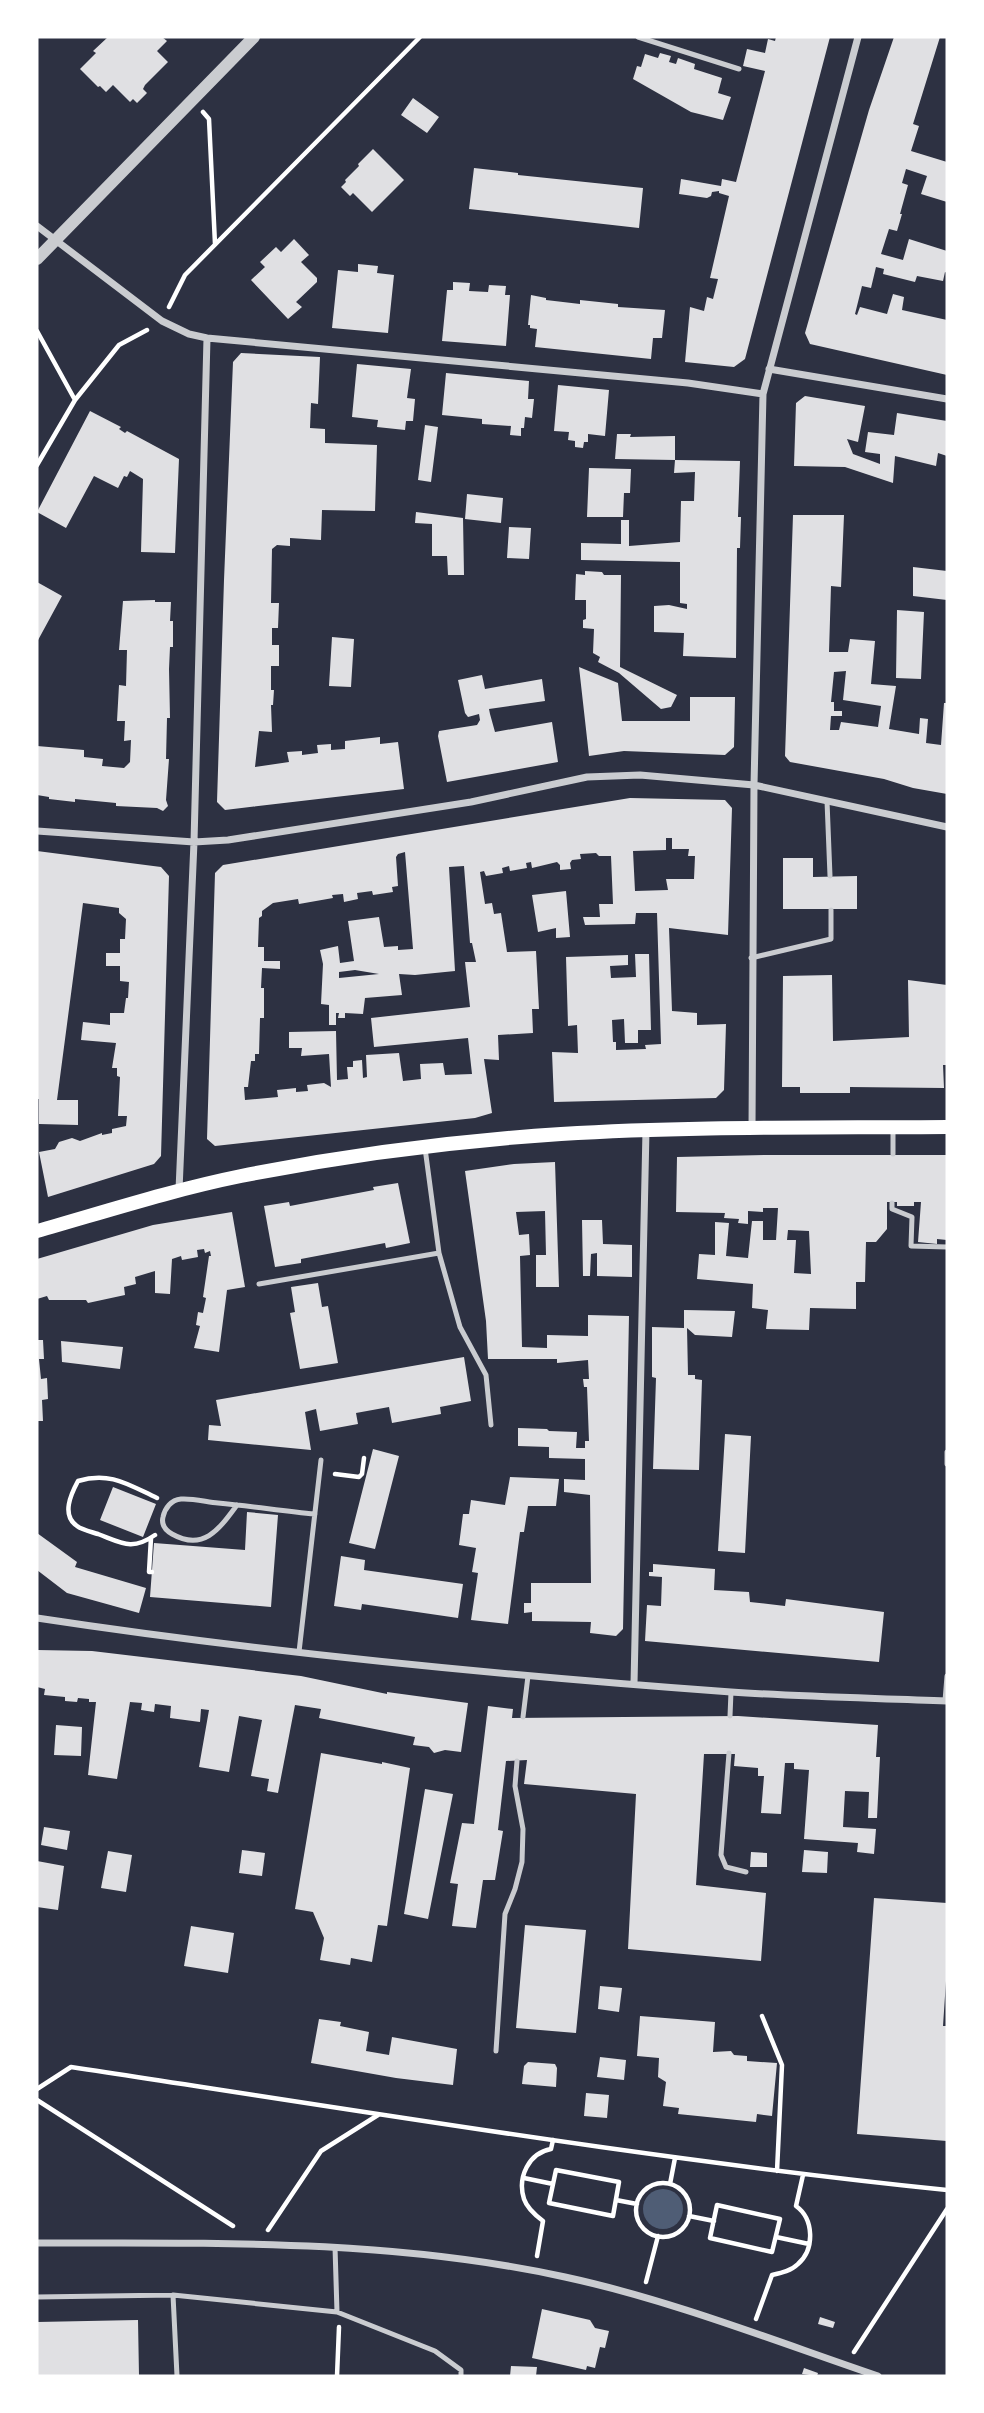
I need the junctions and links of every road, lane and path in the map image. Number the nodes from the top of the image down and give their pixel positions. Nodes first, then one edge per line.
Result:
1 (254, 37) edge
2 (420, 37) edge
3 (638, 37) edge
4 (858, 37) edge
5 (739, 69) dead end
6 (192, 100) junction
7 (37, 226) edge
8 (56, 240) junction
9 (215, 245) junction
10 (37, 258) edge
11 (162, 321) junction
12 (37, 331) edge
13 (207, 338) junction
14 (769, 369) junction
15 (763, 394) junction
16 (947, 399) edge
17 (75, 400) junction
18 (37, 465) edge
19 (754, 785) junction
20 (827, 801) junction
21 (947, 827) edge
22 (37, 831) edge
23 (194, 842) junction
24 (830, 876) dead end
25 (831, 910) dead end
26 (751, 958) junction
27 (893, 1127) junction
28 (947, 1127) edge
29 (752, 1129) junction
30 (646, 1130) junction
31 (425, 1148) junction
32 (893, 1154) dead end
33 (180, 1191) junction
34 (892, 1203) dead end
35 (37, 1231) edge
36 (947, 1247) edge
37 (439, 1252) junction
38 (259, 1284) dead end
39 (491, 1425) dead end
40 (947, 1451) edge
41 (364, 1458) dead end
42 (321, 1460) dead end
43 (947, 1464) edge
44 (333, 1474) dead end
45 (170, 1504) junction
46 (237, 1505) junction
47 (315, 1514) junction
48 (164, 1528) junction
49 (151, 1538) junction
50 (152, 1572) dead end
51 (37, 1618) edge
52 (299, 1652) junction
53 (528, 1676) junction
54 (947, 1676) edge
55 (634, 1684) junction
56 (731, 1692) junction
57 (946, 1701) edge
58 (730, 1716) dead end
59 (523, 1717) dead end
60 (729, 1753) dead end
61 (517, 1761) dead end
62 (746, 1872) dead end
63 (761, 2016) dead end
64 (496, 2052) dead end
65 (37, 2090) edge
66 (37, 2100) edge
67 (379, 2115) junction
68 (553, 2140) junction
69 (676, 2157) junction
70 (777, 2171) junction
71 (803, 2175) junction
72 (524, 2178) junction
73 (553, 2184) junction
74 (670, 2184) junction
75 (947, 2189) edge
76 (616, 2200) junction
77 (637, 2204) junction
78 (947, 2209) edge
79 (689, 2216) junction
80 (714, 2221) junction
81 (658, 2236) junction
82 (776, 2236) junction
83 (37, 2243) edge
84 (259, 2244) junction
85 (808, 2244) junction
86 (335, 2247) junction
87 (534, 2271) junction
88 (173, 2295) junction
89 (37, 2297) edge
90 (642, 2298) junction
91 (337, 2312) junction
92 (751, 2333) junction
93 (845, 2365) junction
94 (177, 2376) edge
95 (337, 2376) edge
96 (461, 2376) edge
97 (874, 2376) edge

1 - 6 street
2 - 9 path
3 - 5 lane
4 - 14 street
6 - 8 street
6 - 9 path
7 - 8 street
8 - 10 street
8 - 11 street
9 - 11 path
11 - 13 street
11 - 17 path
12 - 17 path
13 - 15 street
13 - 23 street
14 - 15 street
14 - 16 street
15 - 19 street
17 - 18 path
19 - 20 street
19 - 23 street
19 - 26 street
20 - 21 street
20 - 24 lane
22 - 23 street
23 - 33 street
25 - 26 lane
26 - 29 street
27 - 28 main road
27 - 29 main road
27 - 32 lane
29 - 30 main road
30 - 31 main road
30 - 55 street
31 - 33 main road
31 - 37 lane
33 - 35 main road
34 - 36 lane
37 - 38 lane
37 - 39 lane
40 - 43 lane
41 - 44 path
42 - 47 lane
45 - 46 lane
45 - 48 lane
45 - 49 path
46 - 47 lane
46 - 48 lane
47 - 52 lane
48 - 49 path
49 - 50 path
51 - 52 street
52 - 53 street
53 - 55 street
53 - 59 lane
54 - 57 lane
55 - 56 street
56 - 57 street
56 - 58 lane
60 - 62 lane
61 - 64 lane
63 - 70 path
65 - 67 path
66 - 84 path
67 - 68 path
67 - 84 path
68 - 69 path
68 - 72 path
69 - 70 path
69 - 74 path
70 - 71 path
71 - 75 path
71 - 85 path
72 - 73 path
72 - 87 path
73 - 76 path
73 - 76 path
74 - 77 path
74 - 79 path
76 - 77 path
77 - 81 path
78 - 93 path
79 - 80 path
79 - 81 path
80 - 82 path
80 - 82 path
81 - 90 path
82 - 85 path
83 - 84 street
84 - 86 street
85 - 92 path
86 - 87 street
86 - 91 lane
87 - 90 street
88 - 89 lane
88 - 91 lane
88 - 94 lane
90 - 92 street
91 - 95 path
91 - 96 lane
92 - 93 street
93 - 97 street

